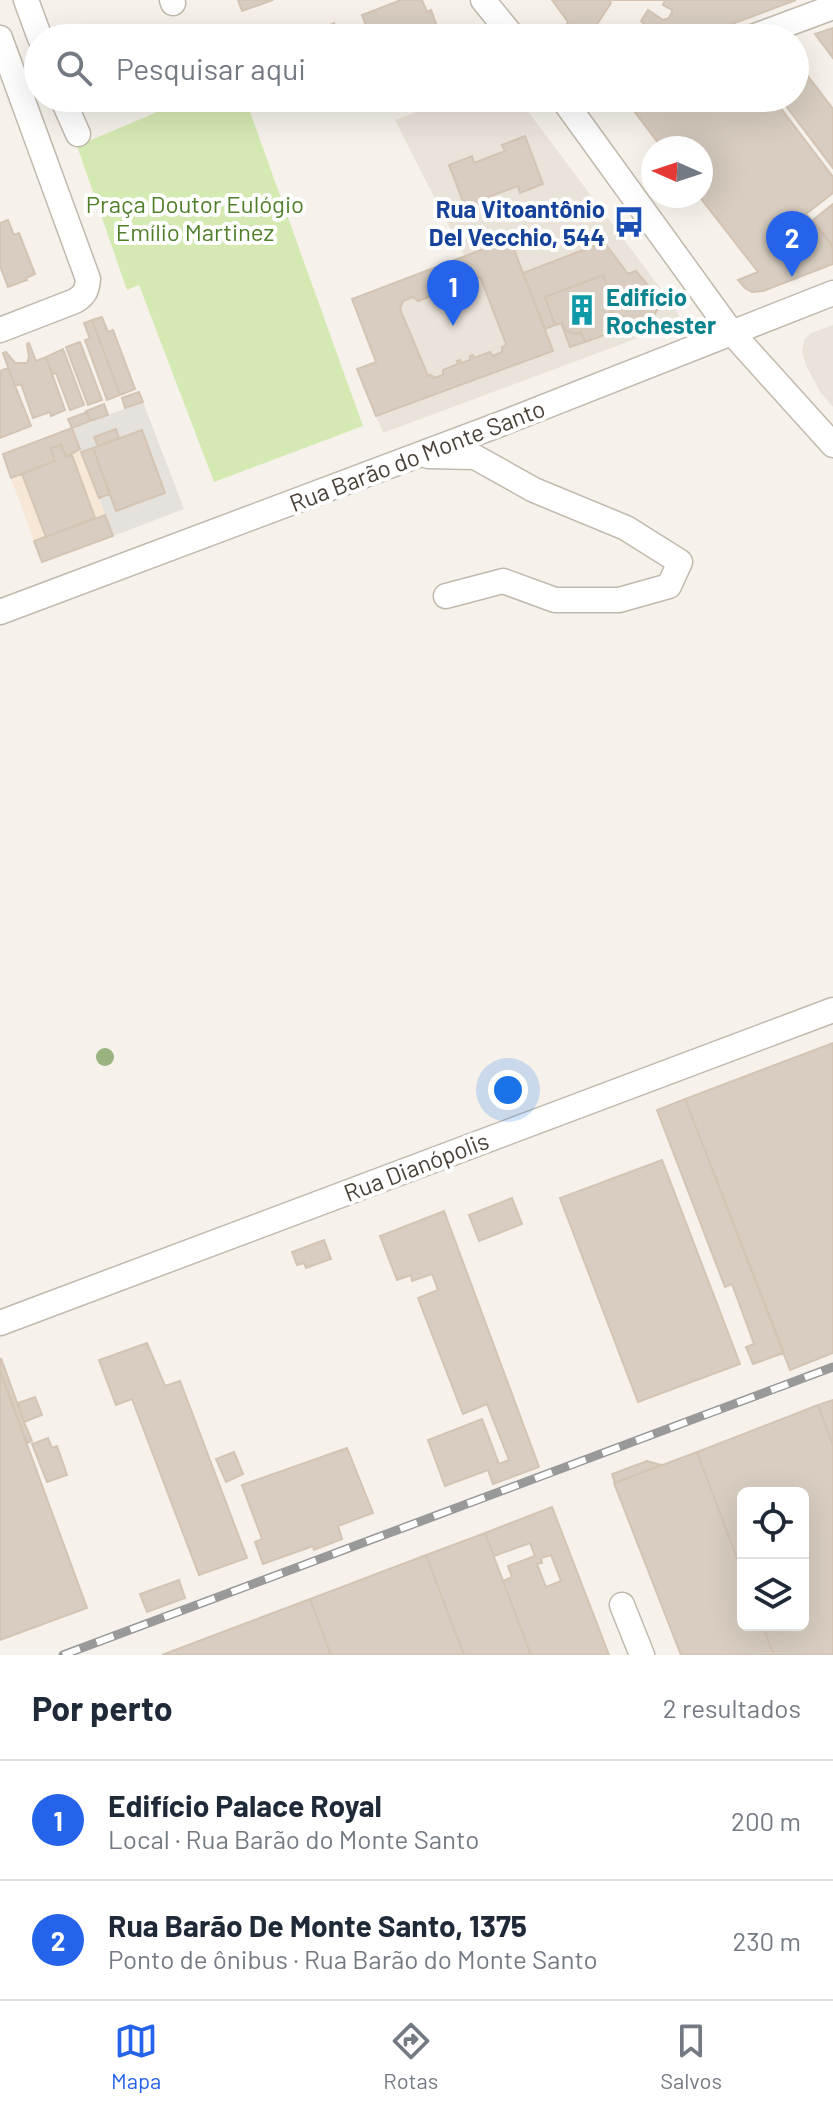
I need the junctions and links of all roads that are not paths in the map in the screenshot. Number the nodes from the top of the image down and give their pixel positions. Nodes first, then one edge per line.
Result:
1 (26, 0) edge
2 (483, 0) edge
3 (833, 7) edge
4 (35, 24) edge
5 (503, 24) edge
6 (787, 24) edge
7 (0, 38) edge
8 (24, 104) edge
9 (27, 112) edge
10 (68, 112) edge
11 (581, 112) edge
12 (78, 134) dead end
13 (833, 293) edge
14 (0, 330) edge
15 (732, 333) junction
16 (833, 445) edge
17 (418, 455) junction
18 (446, 596) dead end
19 (0, 612) edge
20 (833, 1010) edge
21 (0, 1323) edge
22 (622, 1605) dead end
23 (642, 1655) edge

1 - 4 street
2 - 5 street
3 - 6 street
7 - 8 street
9 - 14 street
10 - 12 street
11 - 15 street
13 - 15 street, Rua Barão do Monte Santo
15 - 16 street
15 - 17 street, Rua Barão do Monte Santo
17 - 18 street
17 - 19 street, Rua Barão do Monte Santo
20 - 21 street, Rua Dianópolis
22 - 23 street

